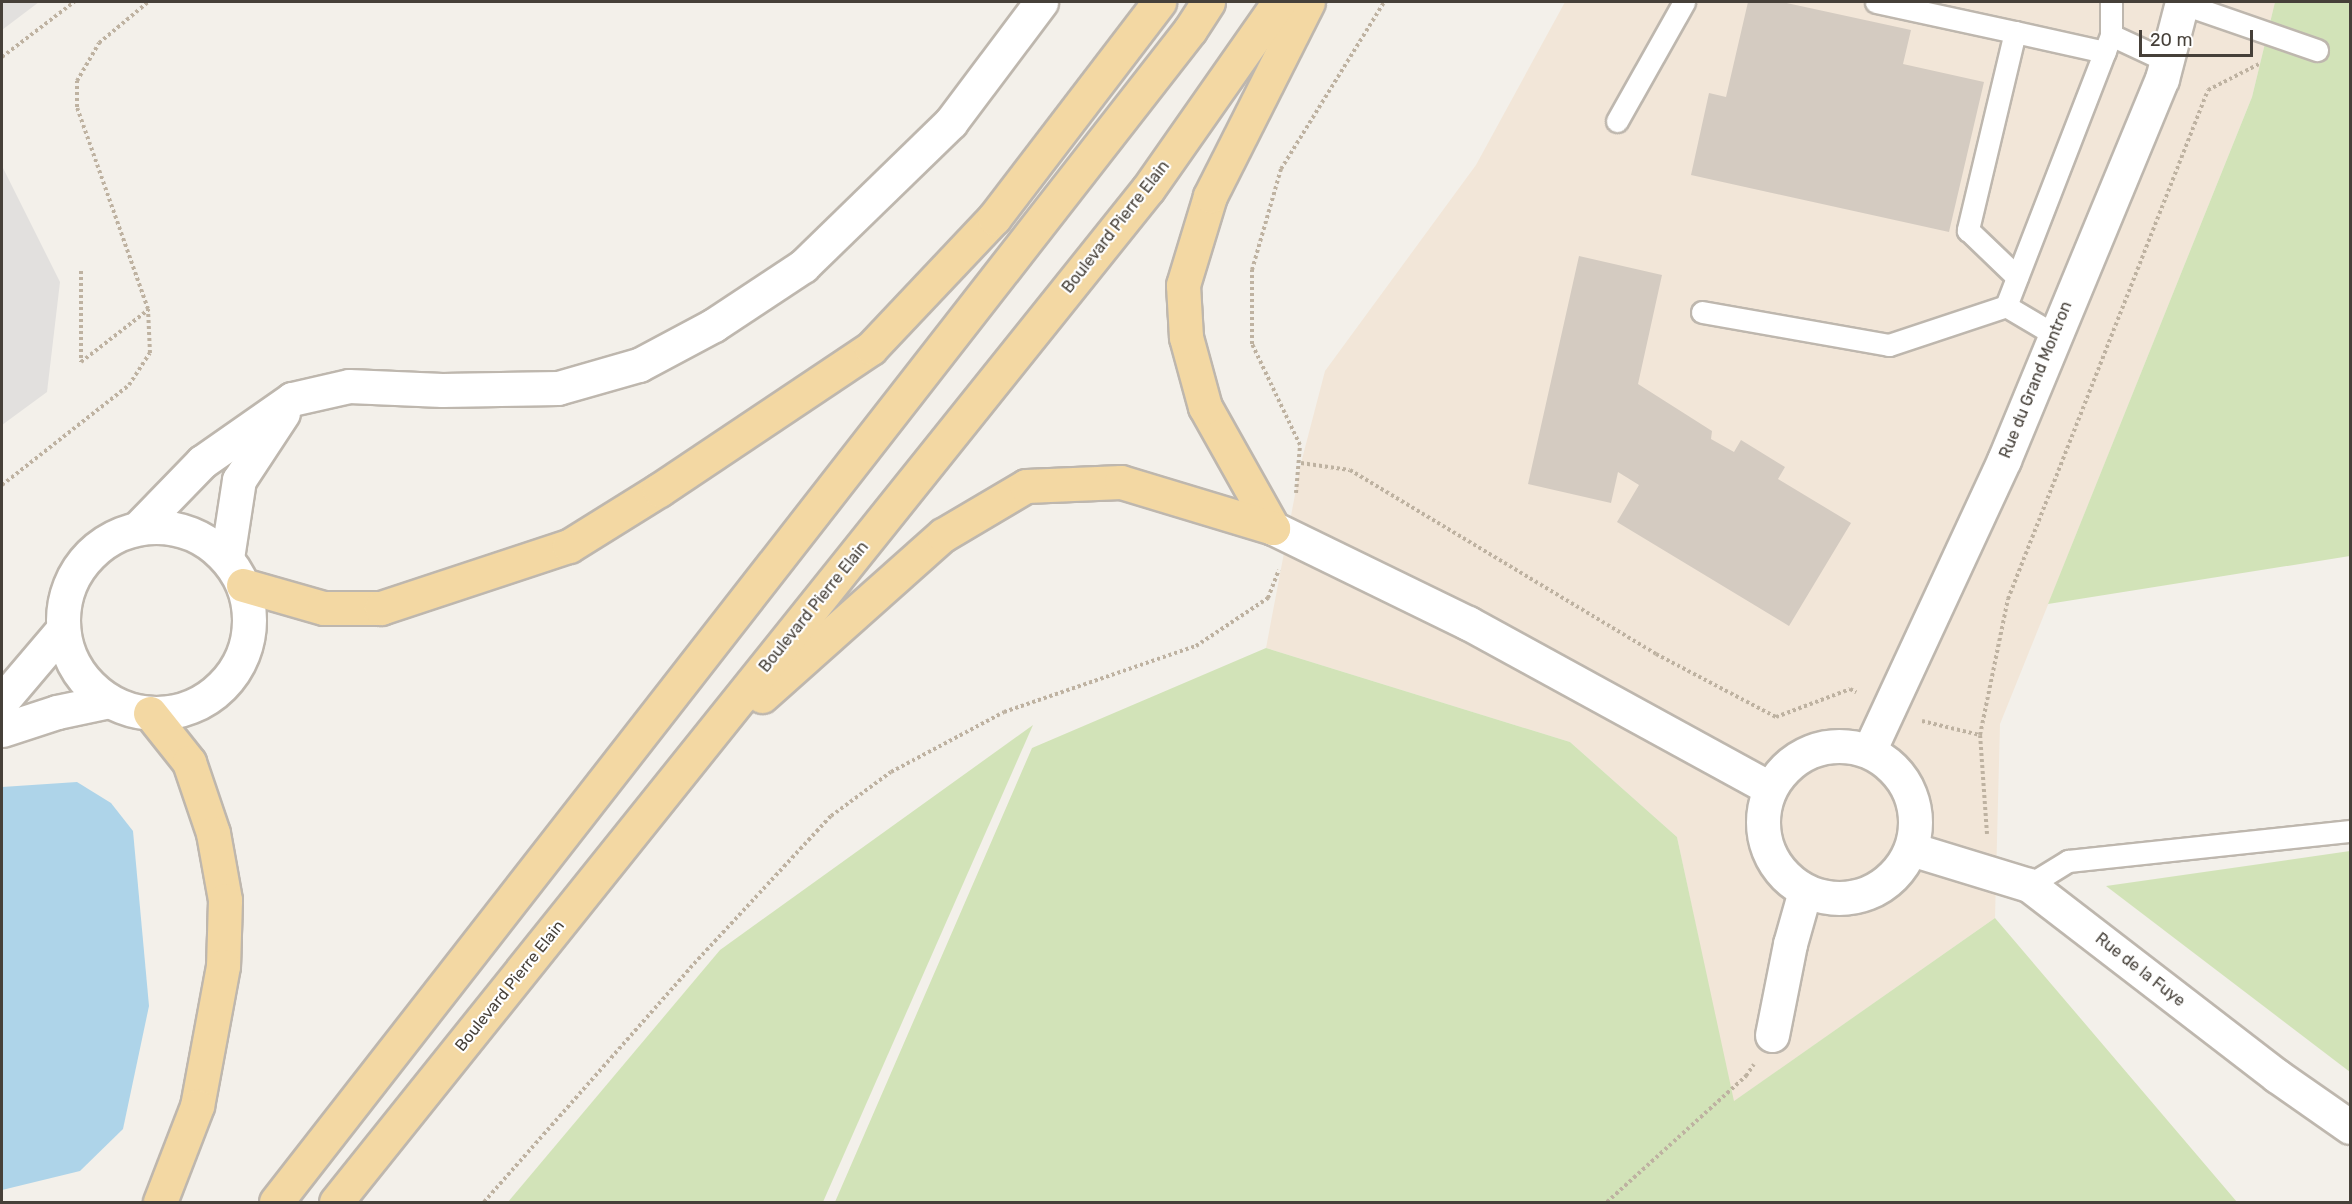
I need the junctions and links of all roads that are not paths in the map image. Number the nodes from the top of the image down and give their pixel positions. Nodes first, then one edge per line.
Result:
1 (1041, 2) edge
2 (1159, 2) edge
3 (1208, 2) edge
4 (1279, 2) edge
5 (1308, 2) edge
6 (1684, 2) edge
7 (1876, 2) edge
8 (2111, 2) edge
9 (2181, 2) edge
10 (2015, 32) junction
11 (2108, 44) junction
12 (2318, 50) dead end
13 (2167, 61) junction
14 (1617, 121) dead end
15 (2017, 277) junction
16 (2006, 306) junction
17 (1702, 312) dead end
18 (2055, 335) junction
19 (292, 399) junction
20 (138, 528) junction
21 (1278, 543) junction
22 (235, 572) junction
23 (63, 629) junction
24 (2, 701) edge
25 (109, 701) junction
26 (150, 713) junction
27 (2, 730) edge
28 (1869, 751) junction
29 (691, 759) junction
30 (1770, 788) junction
31 (2350, 831) edge
32 (1911, 849) junction
33 (2029, 885) junction
34 (1805, 891) junction
35 (1773, 1035) road end
36 (2350, 1127) edge
37 (160, 1203) edge
38 (276, 1203) edge
39 (336, 1203) edge

1 - 19 street
2 - 22 main road
3 - 38 main road
4 - 29 main road, Boulevard Pierre Elain
5 - 21 main road
6 - 14 lane
7 - 10 lane
8 - 11 lane
9 - 12 lane
9 - 13 street, Rue du Grand Montron
10 - 11 lane
10 - 15 lane
11 - 13 lane
11 - 15 lane
13 - 18 street, Rue du Grand Montron
15 - 16 lane
16 - 17 lane
16 - 18 lane
18 - 28 street, Rue du Grand Montron
19 - 20 street
19 - 22 street
20 - 22 street
20 - 23 street
21 - 29 main road
21 - 30 street
22 - 26 street
23 - 24 street
23 - 25 street
25 - 26 street
25 - 27 street
26 - 37 main road
28 - 30 street
28 - 32 street
29 - 39 main road, Boulevard Pierre Elain
30 - 34 street
31 - 33 lane
32 - 33 street, Rue de la Fuye
32 - 34 street
33 - 36 street, Rue de la Fuye
34 - 35 street

